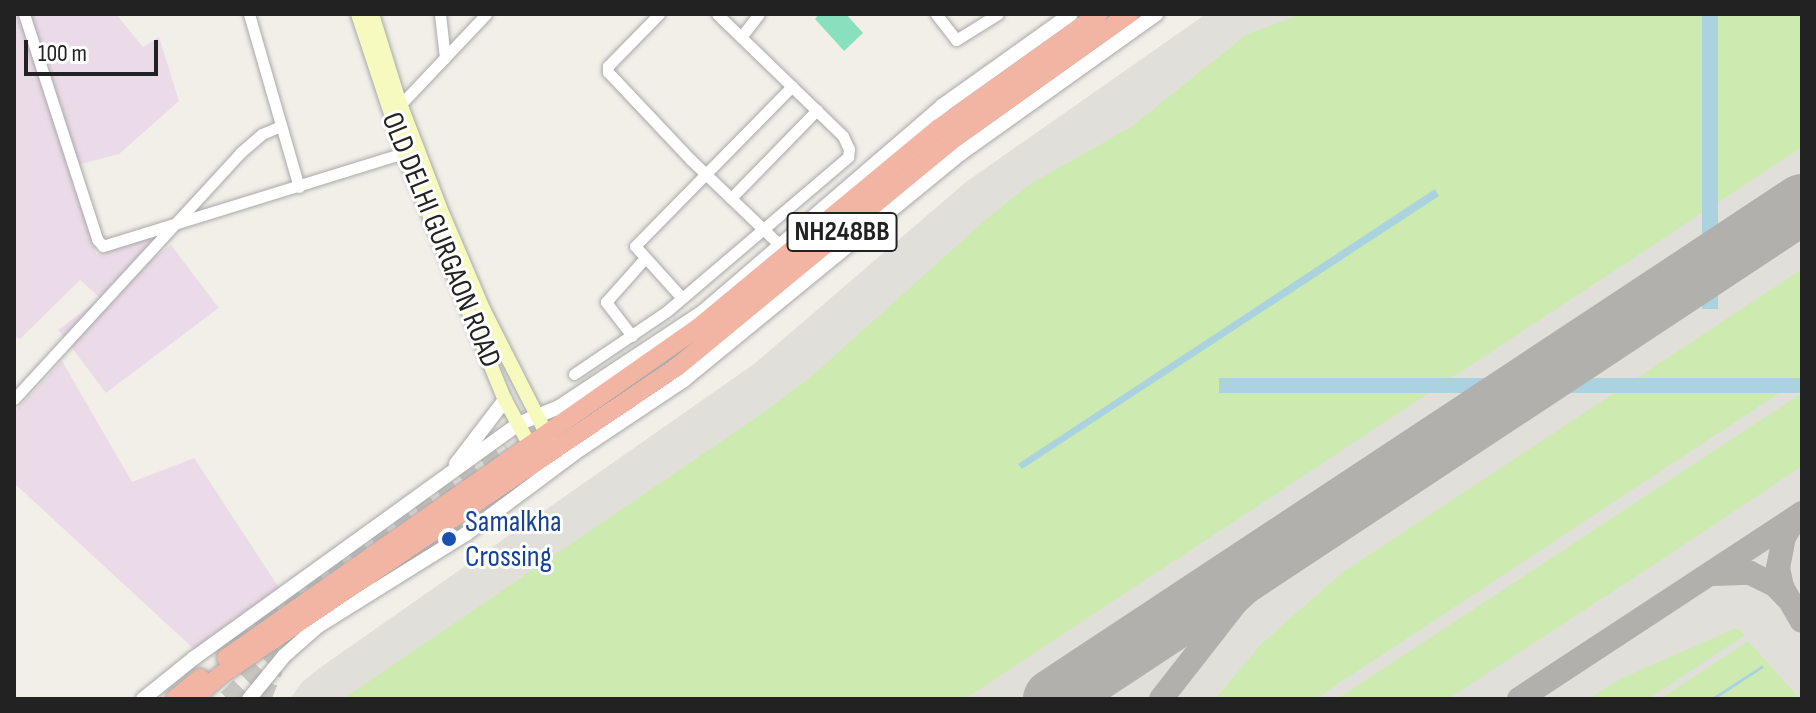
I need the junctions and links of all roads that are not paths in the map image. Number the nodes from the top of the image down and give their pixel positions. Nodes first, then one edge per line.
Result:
1 (24, 14) edge
2 (249, 14) edge
3 (358, 14) edge
4 (372, 14) edge
5 (440, 14) edge
6 (486, 14) edge
7 (659, 14) edge
8 (717, 14) edge
9 (759, 14) edge
10 (936, 14) edge
11 (998, 14) edge
12 (1071, 14) edge
13 (1099, 14) edge
14 (1129, 14) edge
15 (1156, 14) edge
16 (741, 37) junction
17 (445, 58) junction
18 (792, 86) junction
19 (394, 103) junction
20 (817, 110) junction
21 (281, 126) junction
22 (404, 153) junction
23 (706, 174) junction
24 (299, 187) junction
25 (731, 198) junction
26 (177, 224) junction
27 (764, 228) junction
28 (790, 255) junction
29 (644, 259) junction
30 (682, 298) junction
31 (632, 336) junction
32 (574, 374) dead end
33 (14, 399) edge
34 (505, 400) junction
35 (518, 424) junction
36 (540, 441) junction
37 (434, 488) junction
38 (143, 699) edge
39 (175, 699) edge
40 (193, 699) edge
41 (249, 699) edge

1 - 26 street
2 - 21 street
3 - 19 main road, OLD DELHI GURGAON ROAD
4 - 19 main road, OLD DELHI GURGAON ROAD
5 - 17 street
6 - 17 street
7 - 23 street
8 - 16 street
9 - 16 street
10 - 11 street
12 - 28 street
13 - 28 highway, NH248BB
14 - 28 highway, NH248BB
15 - 41 street
16 - 18 street
17 - 19 street
18 - 20 street
18 - 23 street
19 - 22 main road, OLD DELHI GURGAON ROAD
19 - 36 main road, OLD DELHI GURGAON ROAD
20 - 25 street
20 - 27 street
21 - 24 street
21 - 26 street
22 - 24 street
22 - 34 main road, OLD DELHI GURGAON ROAD
23 - 25 street
23 - 29 street
24 - 26 street
25 - 27 street
26 - 33 street
27 - 28 street
27 - 30 street
28 - 36 highway, NH248BB
28 - 36 street
29 - 30 street
29 - 31 street
30 - 31 street
31 - 32 street
34 - 35 main road, OLD DELHI GURGAON ROAD
34 - 37 street
35 - 36 main road, OLD DELHI GURGAON ROAD
35 - 36 street
35 - 37 street
36 - 39 highway, NH248BB
36 - 40 highway, NH248BB
37 - 38 street

